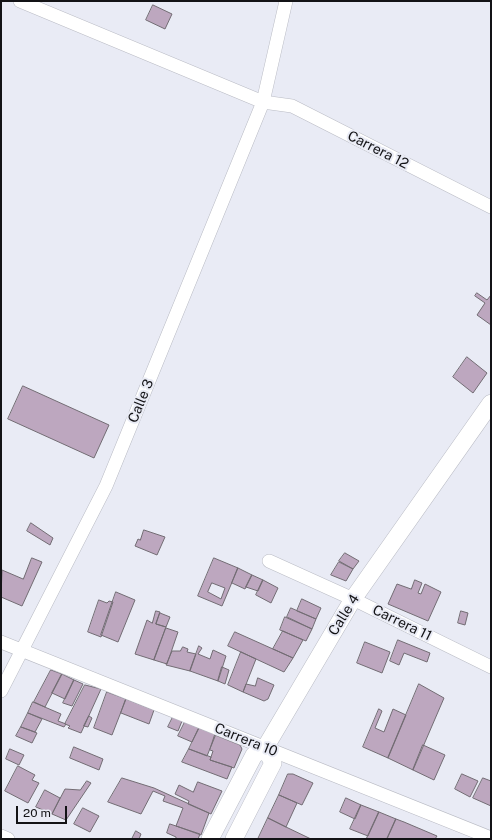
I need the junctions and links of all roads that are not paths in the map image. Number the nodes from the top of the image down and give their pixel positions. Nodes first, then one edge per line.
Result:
1 (22, 1) edge
2 (286, 1) edge
3 (263, 102) junction
4 (491, 207) edge
5 (491, 403) edge
6 (269, 561) dead end
7 (353, 599) junction
8 (1, 642) edge
9 (21, 650) junction
10 (491, 667) edge
11 (1, 691) edge
12 (265, 748) junction
13 (1, 836) edge
14 (491, 838) edge
15 (8, 839) edge
16 (210, 839) edge
17 (234, 839) edge

1 - 3 street, Carrera 12
2 - 3 street, Calle 3
3 - 4 street, Carrera 12
3 - 9 street, Calle 3
5 - 7 street, Calle 4
6 - 7 street, Carrera 11
7 - 10 street, Carrera 11
7 - 12 street, Calle 4
8 - 9 street, Carrera 10
9 - 11 street, Calle 3
9 - 12 street, Carrera 10
12 - 14 street, Carrera 10
12 - 16 street, Calle 4
12 - 17 street
13 - 15 street

